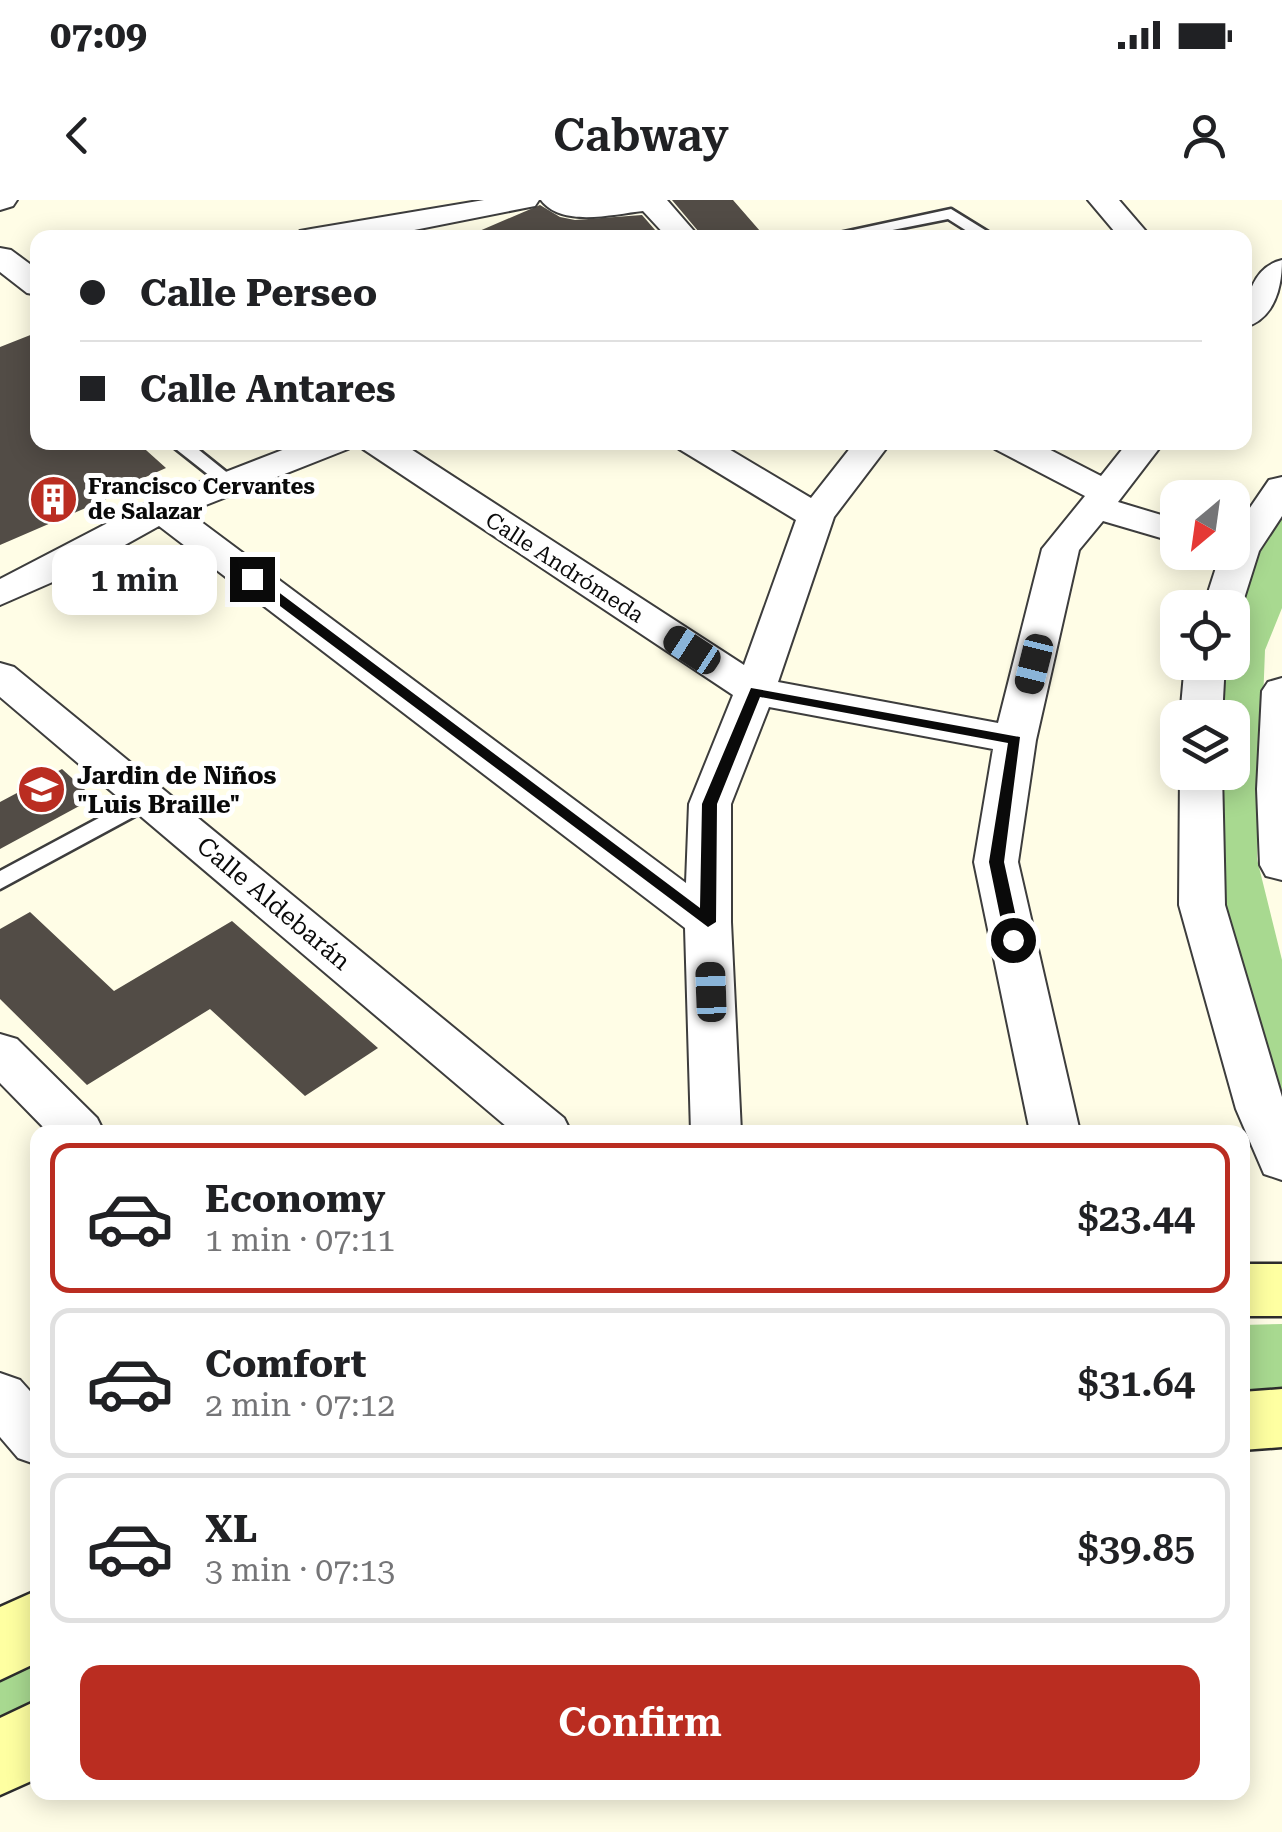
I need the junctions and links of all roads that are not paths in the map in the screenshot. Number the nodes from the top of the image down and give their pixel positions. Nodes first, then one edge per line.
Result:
1 (524, 200) edge
2 (556, 200) edge
3 (1103, 200) edge
4 (650, 201) edge
5 (448, 217) junction
6 (363, 230) edge
7 (418, 230) edge
8 (677, 230) edge
9 (867, 230) edge
10 (977, 230) edge
11 (1130, 230) edge
12 (0, 256) edge
13 (1252, 256) edge
14 (1282, 262) edge
15 (1282, 269) edge
16 (30, 280) edge
17 (1252, 307) edge
18 (187, 450) edge
19 (315, 450) edge
20 (388, 450) edge
21 (705, 450) edge
22 (868, 450) edge
23 (1020, 450) edge
24 (1140, 450) edge
25 (230, 483) junction
26 (1282, 488) edge
27 (1101, 500) junction
28 (161, 510) junction
29 (816, 516) junction
30 (1160, 525) edge
31 (1250, 531) edge
32 (0, 593) edge
33 (0, 676) edge
34 (1282, 691) edge
35 (756, 692) junction
36 (1015, 740) junction
37 (1201, 790) edge
38 (150, 798) junction
39 (1282, 864) edge
40 (0, 881) edge
41 (708, 922) junction
42 (0, 1052) edge
43 (71, 1125) edge
44 (538, 1125) edge
45 (716, 1125) edge
46 (1053, 1125) edge
47 (1282, 1160) edge
48 (1250, 1290) edge
49 (1282, 1290) edge
50 (0, 1397) edge
51 (1282, 1418) edge
52 (1250, 1420) edge
53 (30, 1431) edge
54 (30, 1628) edge
55 (0, 1646) edge
56 (30, 1741) edge
57 (0, 1759) edge

1 - 5 street
2 - 4 street
3 - 11 street
4 - 8 street
5 - 6 street
5 - 7 street
9 - 10 lane
12 - 16 street
13 - 14 street
15 - 17 street
18 - 25 lane
19 - 25 street
20 - 35 street, Calle Andrómeda
21 - 29 street
22 - 29 street
23 - 27 street
24 - 27 street
25 - 28 street
26 - 31 street
27 - 30 street
27 - 36 street
28 - 32 street
28 - 41 street
29 - 35 street
33 - 38 street, Calle Aldebarán
34 - 39 street
35 - 36 street
35 - 41 street
36 - 46 street
37 - 47 street
38 - 40 lane
38 - 44 street, Calle Aldebarán
41 - 45 street
42 - 43 street
48 - 49 main road
50 - 53 street
51 - 52 main road
54 - 55 main road
56 - 57 main road

